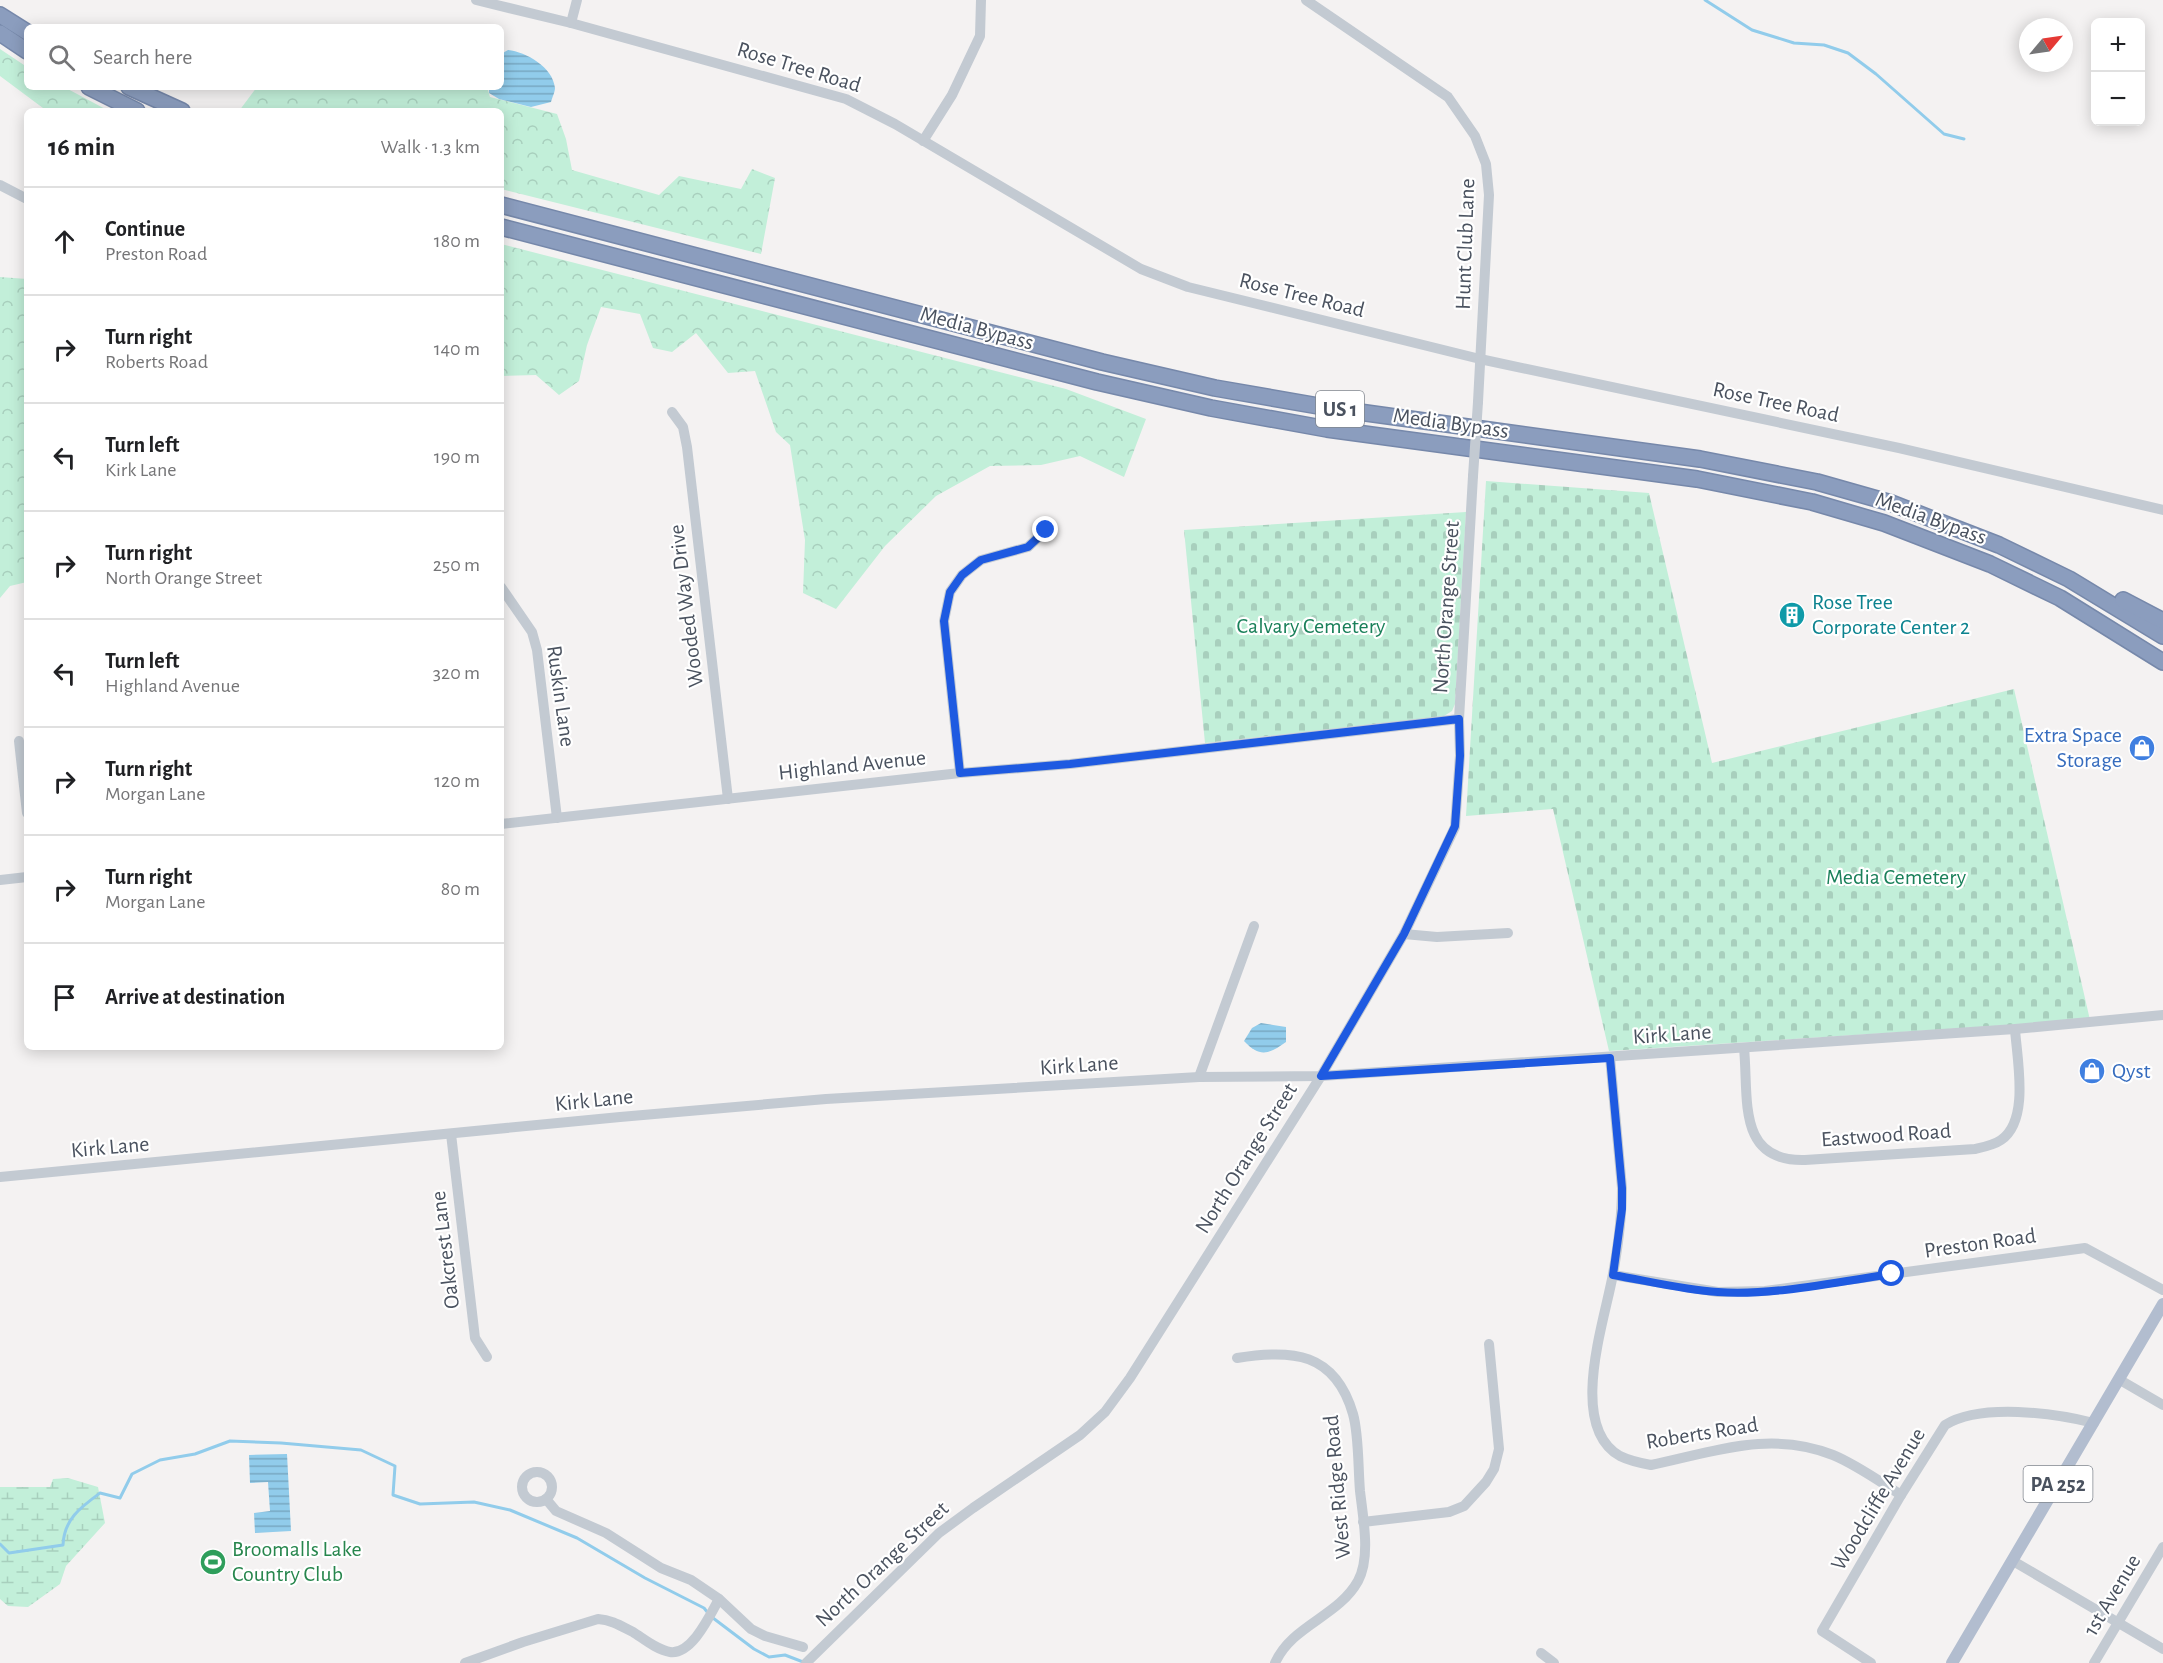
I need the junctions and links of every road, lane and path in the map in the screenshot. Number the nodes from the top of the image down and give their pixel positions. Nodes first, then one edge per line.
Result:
1 (476, 0) edge
2 (577, 0) edge
3 (981, 0) edge
4 (1306, 0) edge
5 (0, 15) edge
6 (571, 23) junction
7 (24, 30) edge
8 (0, 33) edge
9 (24, 49) edge
10 (95, 90) edge
11 (136, 90) edge
12 (131, 108) edge
13 (175, 108) edge
14 (923, 141) junction
15 (0, 185) edge
16 (24, 197) edge
17 (504, 206) edge
18 (504, 228) edge
19 (1480, 359) junction
20 (672, 412) dead end
21 (2163, 510) edge
22 (1046, 530) dead end
23 (2034, 561) junction
24 (504, 592) edge
25 (2092, 616) junction
26 (2163, 621) edge
27 (2163, 636) edge
28 (2163, 662) edge
29 (2163, 673) edge
30 (1459, 719) junction
31 (19, 741) dead end
32 (960, 773) junction
33 (24, 786) edge
34 (728, 799) junction
35 (557, 818) junction
36 (504, 825) edge
37 (24, 878) edge
38 (0, 880) edge
39 (1254, 926) dead end
40 (1508, 933) dead end
41 (1404, 934) junction
42 (2163, 1015) edge
43 (2015, 1029) junction
44 (1744, 1048) junction
45 (1610, 1058) junction
46 (1321, 1076) junction
47 (1198, 1077) junction
48 (451, 1134) junction
49 (0, 1177) edge
50 (1613, 1275) junction
51 (2163, 1290) edge
52 (2163, 1304) edge
53 (1489, 1344) dead end
54 (487, 1357) dead end
55 (1237, 1358) dead end
56 (2120, 1380) junction
57 (2163, 1405) edge
58 (2094, 1423) junction
59 (1901, 1495) junction
60 (546, 1499) dead end
61 (1363, 1522) junction
62 (2163, 1547) edge
63 (2013, 1561) junction
64 (2158, 1562) edge
65 (717, 1604) junction
66 (2117, 1623) junction
67 (803, 1647) dead end
68 (2163, 1649) edge
69 (1541, 1653) dead end
70 (465, 1663) edge
71 (806, 1663) edge
72 (1275, 1663) edge
73 (1554, 1663) edge
74 (1871, 1663) edge
75 (1952, 1663) edge
76 (2094, 1663) edge

1 - 6 street, Rose Tree Road
2 - 6 street
3 - 14 street
4 - 19 street, Hunt Club Lane
5 - 7 highway
6 - 14 street, Rose Tree Road
8 - 9 highway
10 - 12 highway
11 - 13 highway
14 - 19 street, Rose Tree Road
15 - 16 street
17 - 23 highway, Media Bypass / US 1
18 - 25 highway, Media Bypass / US 1
19 - 21 street, Rose Tree Road
19 - 30 street, North Orange Street, bridge
20 - 34 street, Wooded Way Drive
22 - 32 street
23 - 26 highway
23 - 27 highway, Media Bypass / US 1
24 - 35 street, Ruskin Lane
25 - 28 highway, Media Bypass / US 1
25 - 29 highway
30 - 32 street, Highland Avenue
30 - 41 street, North Orange Street
31 - 33 street
32 - 34 street, Highland Avenue
34 - 35 street, Highland Avenue
35 - 36 street, Highland Avenue
37 - 38 street
39 - 47 street
40 - 41 street
41 - 46 street, North Orange Street
42 - 43 street, Kirk Lane
43 - 44 street, Kirk Lane
43 - 44 street, Eastwood Road
44 - 45 street, Kirk Lane
45 - 46 street, Kirk Lane
45 - 50 street, Roberts Road
46 - 47 street, Kirk Lane
46 - 71 street, North Orange Street
47 - 48 street, Kirk Lane
48 - 49 street, Kirk Lane
48 - 54 street, Oakcrest Lane
50 - 51 street, Preston Road
50 - 59 street, Roberts Road
52 - 56 main road, PA 252
53 - 61 street
55 - 61 street, West Ridge Road
56 - 57 street
56 - 58 main road, PA 252
58 - 59 street, Woodcliffe Avenue
58 - 63 main road, PA 252
59 - 74 street, Woodcliffe Avenue
60 - 65 street
61 - 72 street, West Ridge Road
62 - 64 street, 1st Avenue
63 - 66 street
63 - 75 main road, PA 252
64 - 66 street, 1st Avenue
65 - 67 street
65 - 70 street
66 - 68 street
66 - 76 street, 1st Avenue
69 - 73 street

